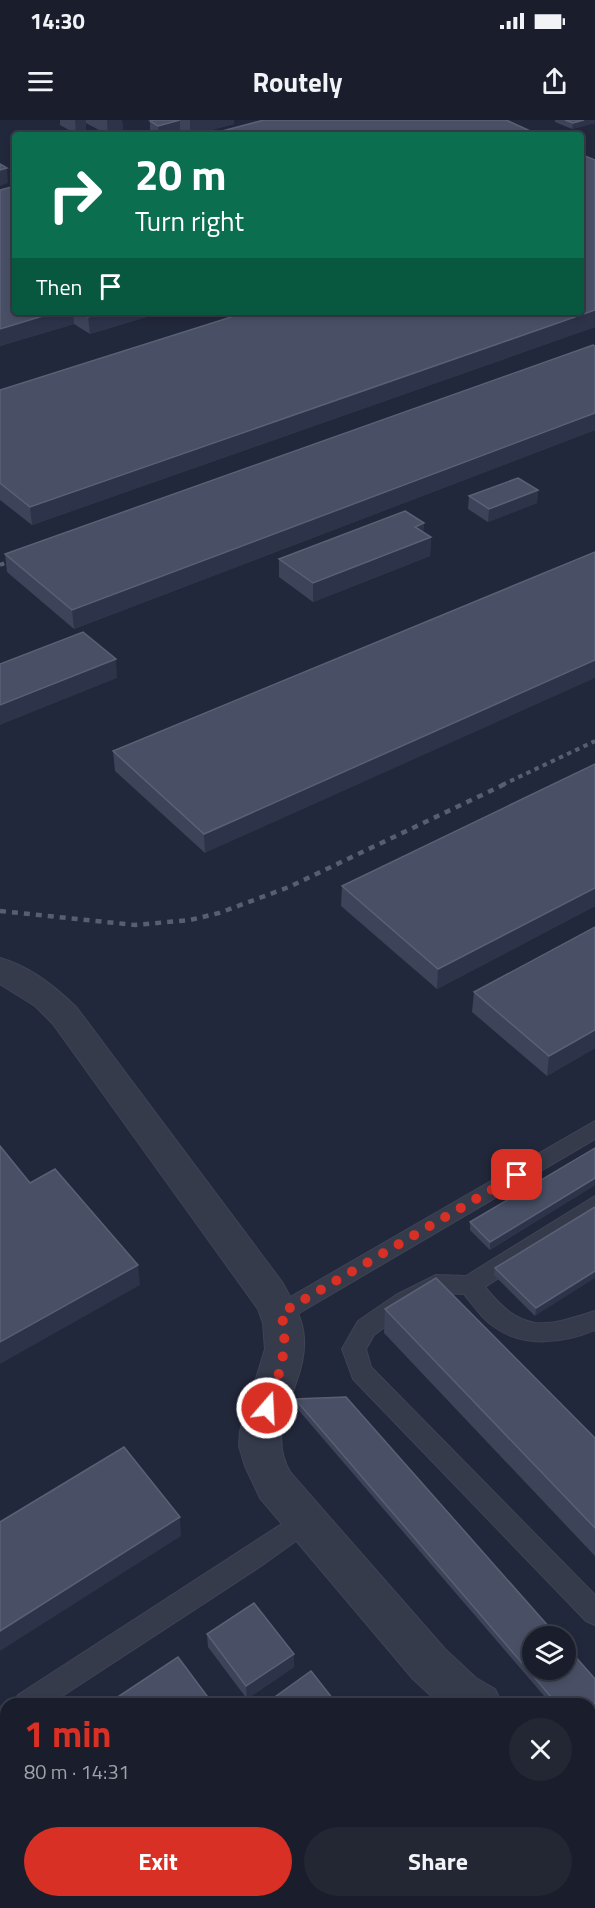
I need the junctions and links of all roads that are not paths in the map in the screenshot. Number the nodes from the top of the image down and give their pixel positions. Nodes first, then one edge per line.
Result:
1 (0, 969) edge
2 (595, 1129) edge
3 (595, 1204) edge
4 (470, 1286) junction
5 (281, 1313) junction
6 (595, 1320) edge
7 (305, 1520) junction
8 (595, 1613) edge
9 (36, 1698) edge
10 (469, 1698) edge

1 - 5 street
2 - 5 lane
3 - 4 lane
4 - 6 lane
4 - 8 lane
5 - 7 street
7 - 9 lane
7 - 10 street

